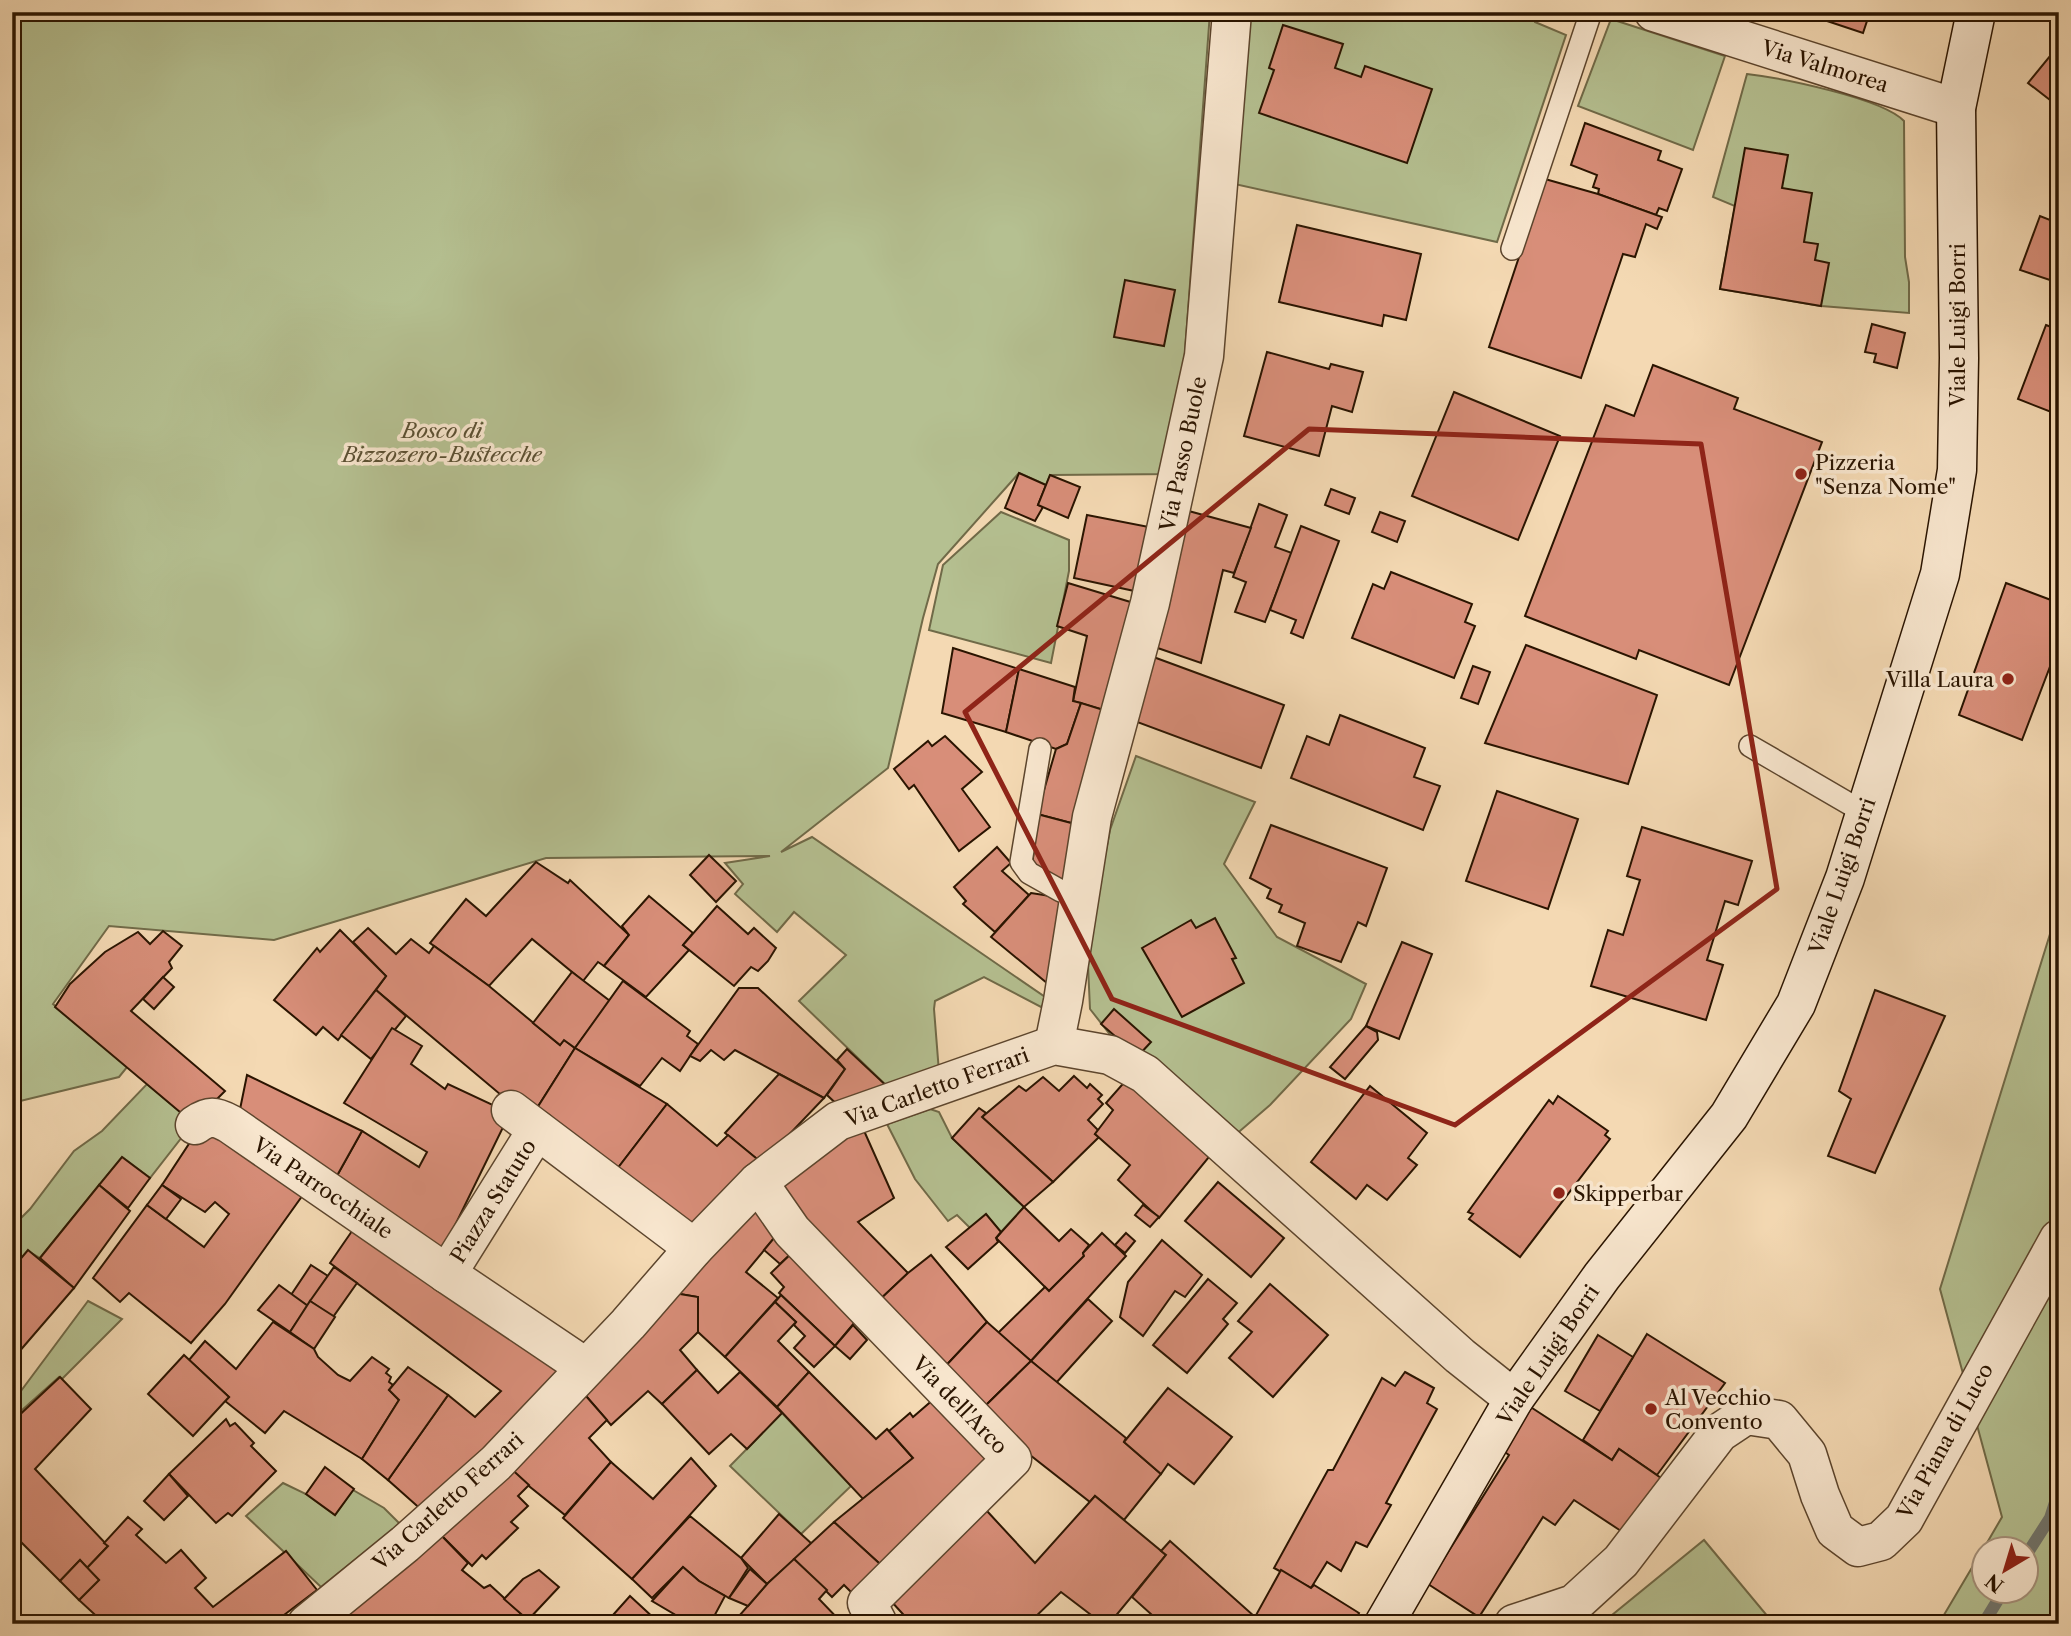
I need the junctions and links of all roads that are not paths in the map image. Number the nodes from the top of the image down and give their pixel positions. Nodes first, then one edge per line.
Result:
1 (1232, 12) edge
2 (1591, 12) edge
3 (1654, 12) edge
4 (1976, 12) edge
5 (1956, 108) junction
6 (1512, 249) dead end
7 (1750, 746) dead end
8 (1040, 749) dead end
9 (1866, 813) junction
10 (1082, 887) junction
11 (1054, 1045) junction
12 (195, 1125) dead end
13 (758, 1182) junction
14 (2059, 1239) edge
15 (694, 1248) junction
16 (447, 1273) junction
17 (585, 1367) junction
18 (1514, 1399) junction
19 (877, 1622) edge
20 (307, 1624) edge
21 (1384, 1624) edge
22 (1514, 1624) edge

1 - 10 street, Via Passo Buole
2 - 6 lane
3 - 5 street, Via Valmorea
4 - 5 street, Viale Luigi Borri
5 - 9 street, Viale Luigi Borri
7 - 9 lane
8 - 10 lane
9 - 18 street, Viale Luigi Borri
10 - 11 street, Via Passo Buole
11 - 13 street, Via Carletto Ferrari
11 - 18 street, Via Carletto Ferrari
12 - 16 street, Via Parrocchiale
13 - 15 street, Via Carletto Ferrari
13 - 19 street, Via dell'Arco
14 - 22 street, Via Piana di Luco
15 - 16 street, Piazza Statuto
15 - 17 street, Via Carletto Ferrari
16 - 17 street, Piazza Statuto
17 - 20 street, Via Carletto Ferrari
18 - 21 street, Viale Luigi Borri

